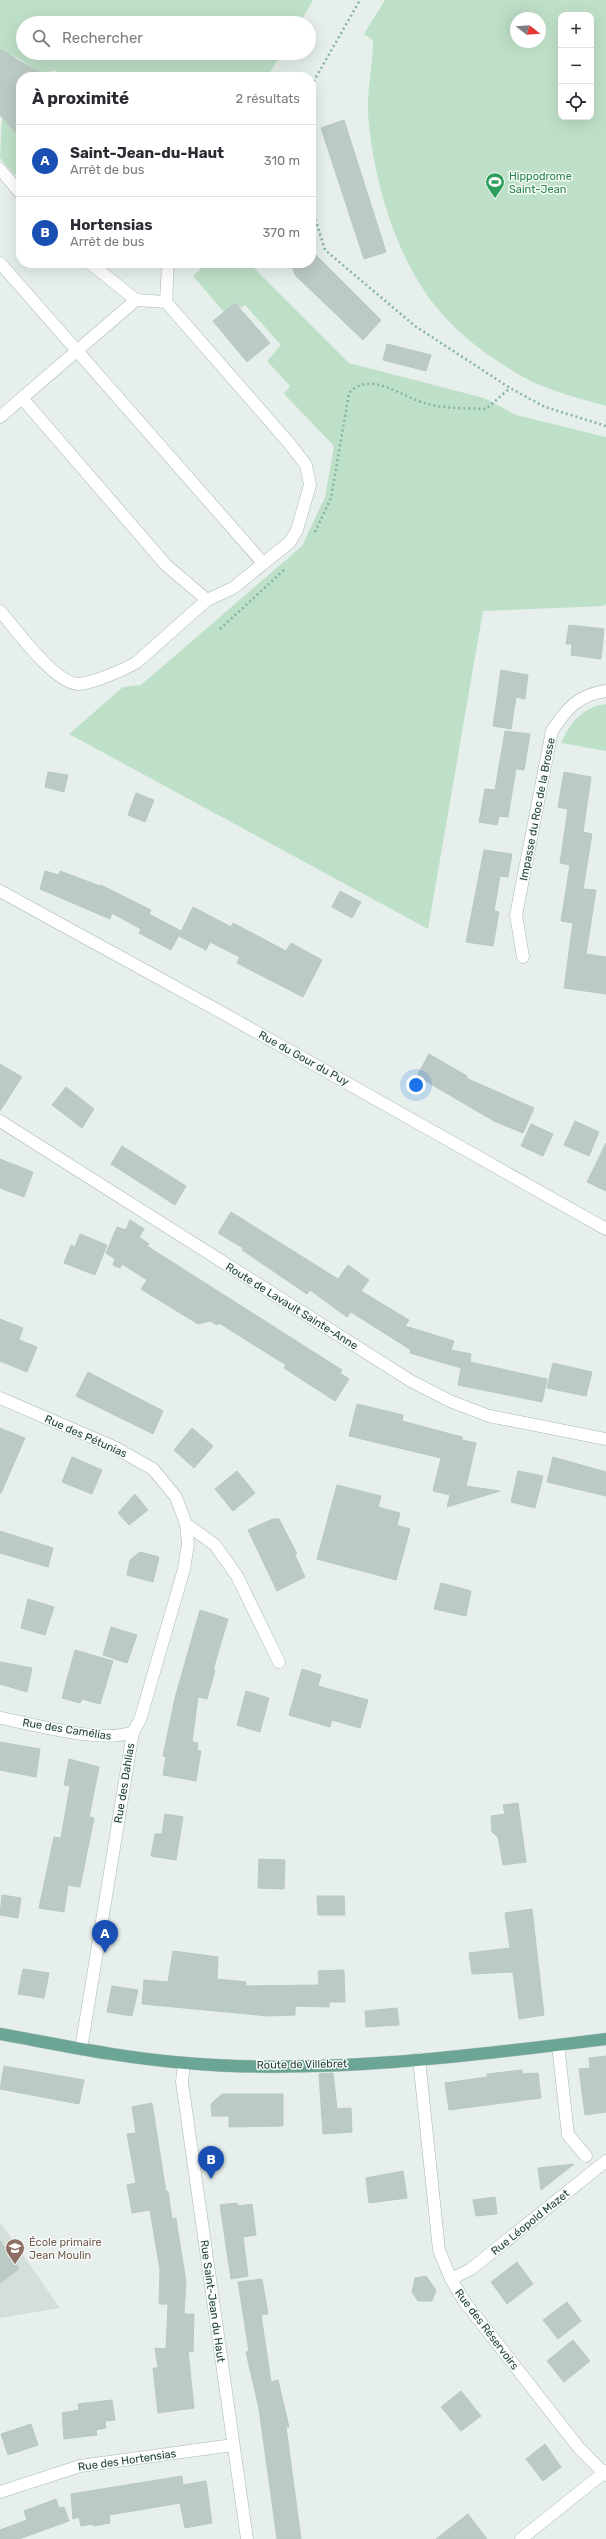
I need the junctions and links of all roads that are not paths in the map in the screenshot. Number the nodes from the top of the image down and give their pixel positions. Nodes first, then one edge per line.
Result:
1 (0, 169) edge
2 (16, 188) edge
3 (0, 263) edge
4 (96, 268) edge
5 (168, 268) edge
6 (136, 300) junction
7 (166, 302) junction
8 (76, 352) junction
9 (22, 398) junction
10 (0, 416) edge
11 (263, 563) junction
12 (206, 600) junction
13 (0, 610) edge
14 (606, 692) edge
15 (0, 891) edge
16 (523, 957) dead end
17 (0, 1121) edge
18 (606, 1229) edge
19 (0, 1398) edge
20 (606, 1439) edge
21 (186, 1524) junction
22 (279, 1662) dead end
23 (0, 1718) edge
24 (132, 1732) junction
25 (0, 2034) edge
26 (606, 2039) edge
27 (558, 2045) junction
28 (81, 2049) junction
29 (419, 2059) junction
30 (184, 2063) junction
31 (586, 2156) dead end
32 (606, 2160) edge
33 (451, 2279) junction
34 (233, 2445) junction
35 (605, 2473) edge
36 (0, 2492) edge
37 (247, 2539) edge
38 (521, 2539) edge

1 - 2 street
3 - 8 street
4 - 6 street
5 - 7 street
6 - 7 street
6 - 8 street
7 - 11 street
8 - 9 street
8 - 11 street
9 - 10 street
9 - 12 street
11 - 12 street
12 - 13 street
14 - 16 street, Impasse du Roc de la Brosse
15 - 18 street, Rue du Gour du Puy
17 - 20 street, Route de Lavault Sainte-Anne
19 - 21 street, Rue des Pétunias
21 - 22 street
21 - 24 street, Rue des Dahlias
23 - 24 street, Rue des Camélias
24 - 28 street, Rue des Dahlias
25 - 28 main road, Route de Villebret
26 - 27 main road, Route de Villebret
27 - 29 main road, Route de Villebret
27 - 31 street
28 - 30 main road, Route de Villebret
29 - 30 main road, Route de Villebret
29 - 33 street, Rue des Réservoirs
30 - 34 street, Rue Saint-Jean du Haut
32 - 33 street, Rue Léopold Mazet
33 - 35 street, Rue des Réservoirs
34 - 36 street, Rue des Hortensias
34 - 37 street, Rue Saint-Jean du Haut
35 - 38 street

